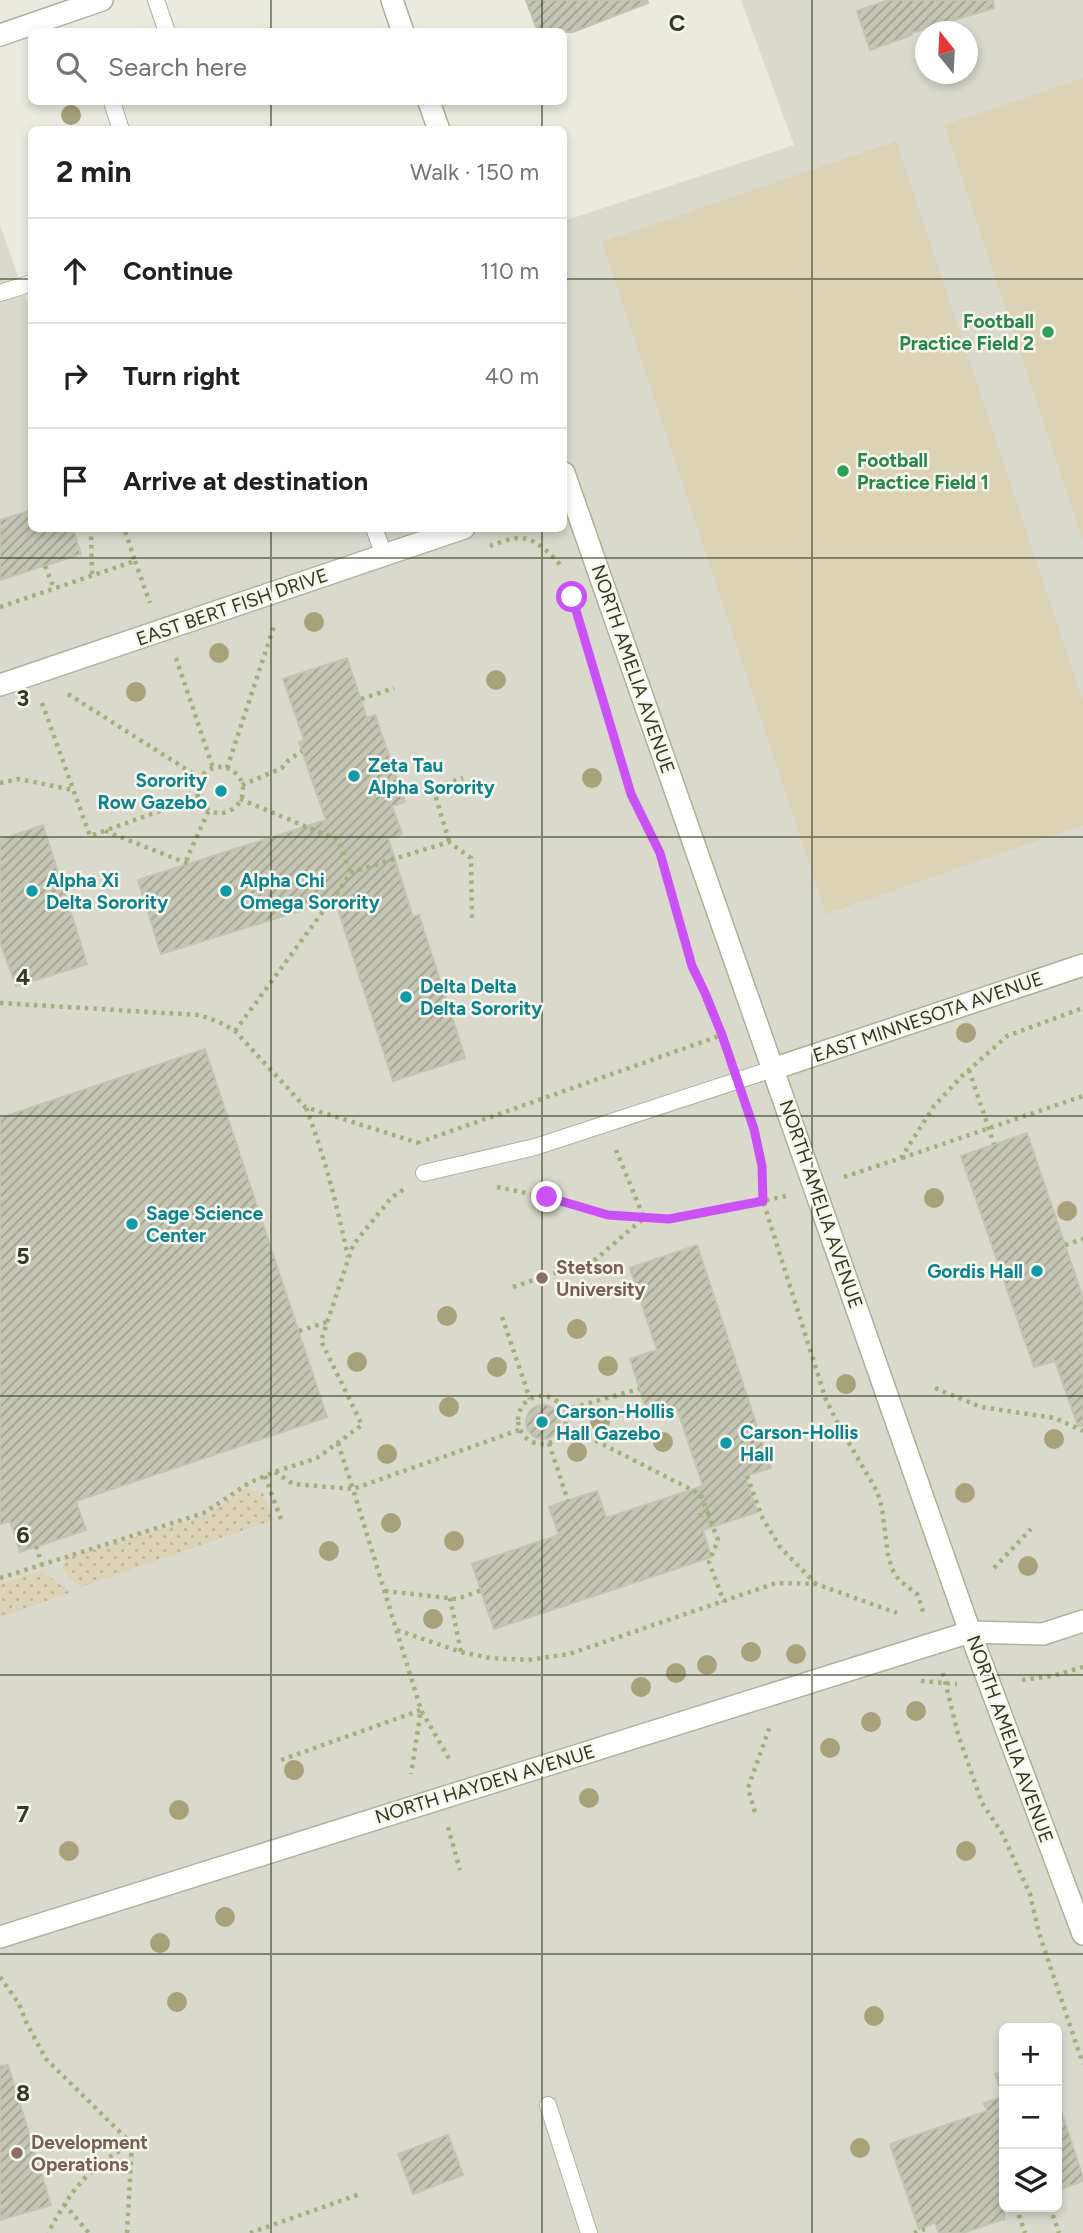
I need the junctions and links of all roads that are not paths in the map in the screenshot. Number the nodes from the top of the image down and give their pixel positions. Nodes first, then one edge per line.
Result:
1 (102, 0) edge
2 (156, 0) edge
3 (392, 0) edge
4 (166, 28) edge
5 (402, 28) edge
6 (0, 35) edge
7 (113, 105) edge
8 (430, 105) edge
9 (120, 126) edge
10 (438, 126) edge
11 (28, 284) edge
12 (0, 293) edge
13 (567, 490) edge
14 (375, 532) edge
15 (452, 532) edge
16 (384, 555) junction
17 (0, 685) edge
18 (1083, 965) edge
19 (774, 1069) junction
20 (424, 1173) road end
21 (1083, 1621) edge
22 (970, 1632) junction
23 (1083, 1934) edge
24 (0, 1937) edge
25 (548, 2105) dead end
26 (589, 2233) edge

1 - 6 street
2 - 4 lane
3 - 5 street
7 - 9 lane
8 - 10 street
11 - 12 lane
13 - 19 street, NORTH AMELIA AVENUE
14 - 16 lane
15 - 16 street, EAST BERT FISH DRIVE
16 - 17 street, EAST BERT FISH DRIVE
18 - 19 street, EAST MINNESOTA AVENUE
19 - 20 lane
19 - 22 street, NORTH AMELIA AVENUE
21 - 22 street, NORTH HAYDEN AVENUE
22 - 23 street, NORTH AMELIA AVENUE
22 - 24 street, NORTH HAYDEN AVENUE
25 - 26 lane

